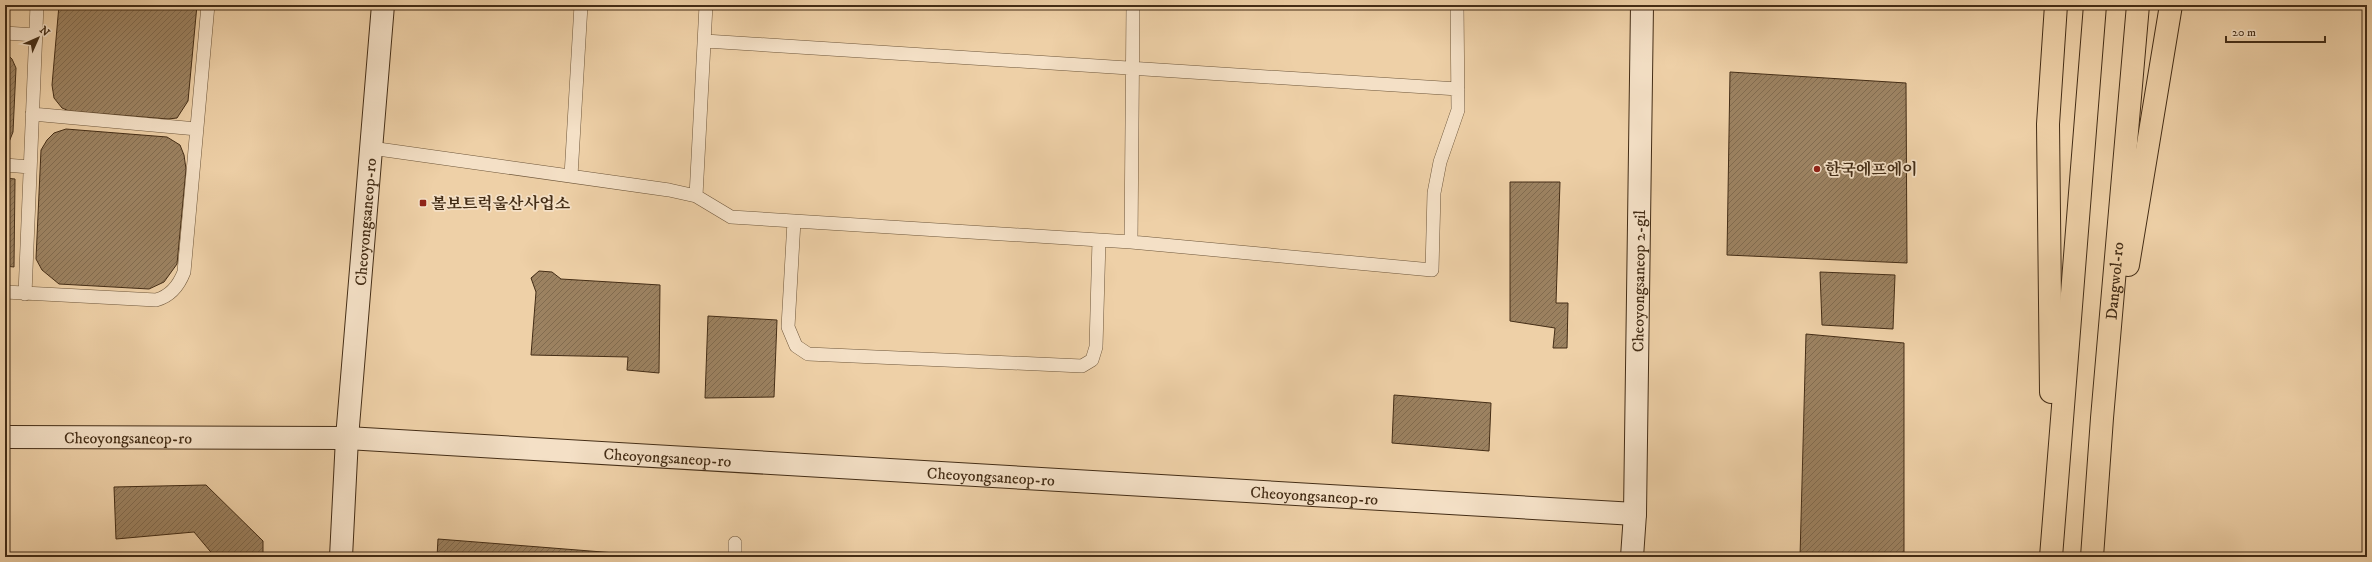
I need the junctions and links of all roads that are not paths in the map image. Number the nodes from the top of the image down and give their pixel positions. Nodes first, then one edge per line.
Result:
1 (37, 5) edge
2 (208, 5) edge
3 (383, 5) edge
4 (581, 5) edge
5 (706, 5) edge
6 (1134, 5) edge
7 (1457, 5) edge
8 (1642, 5) edge
9 (2056, 5) edge
10 (2095, 5) edge
11 (2138, 5) edge
12 (2171, 5) edge
13 (5, 33) edge
14 (35, 35) junction
15 (705, 41) junction
16 (1133, 68) junction
17 (1458, 89) junction
18 (32, 114) junction
19 (197, 129) junction
20 (371, 148) junction
21 (5, 165) edge
22 (30, 167) junction
23 (571, 176) junction
24 (696, 196) junction
25 (794, 221) junction
26 (1099, 240) junction
27 (1131, 242) junction
28 (5, 292) edge
29 (25, 294) junction
30 (2102, 418) junction
31 (5, 437) edge
32 (347, 438) junction
33 (1635, 514) junction
34 (2053, 530) junction
35 (736, 543) dead end
36 (341, 557) edge
37 (735, 557) edge
38 (1632, 557) edge
39 (2051, 557) edge
40 (2092, 557) edge

1 - 14 lane
2 - 19 lane
3 - 20 street, Cheoyongsaneop-ro
4 - 23 lane
5 - 15 lane
6 - 16 lane
7 - 17 lane
8 - 33 street, Cheoyongsaneop 2-gil
9 - 34 highway
10 - 34 highway
11 - 30 highway, Dangwol-ro
12 - 30 highway
13 - 14 lane
14 - 18 lane
15 - 16 lane
15 - 24 lane
16 - 17 lane
16 - 27 lane
17 - 27 lane
18 - 19 lane
18 - 22 lane
19 - 29 lane
20 - 23 lane
20 - 32 street, Cheoyongsaneop-ro
21 - 22 lane
22 - 29 lane
23 - 24 lane
24 - 25 lane
25 - 26 lane
25 - 26 lane
26 - 27 lane
28 - 29 lane
30 - 40 highway, Dangwol-ro
31 - 32 street, Cheoyongsaneop-ro
32 - 33 street, Cheoyongsaneop-ro
32 - 36 street, Cheoyongsaneop-ro
33 - 38 street, Cheoyongsaneop 2-gil
34 - 39 highway
35 - 37 lane

